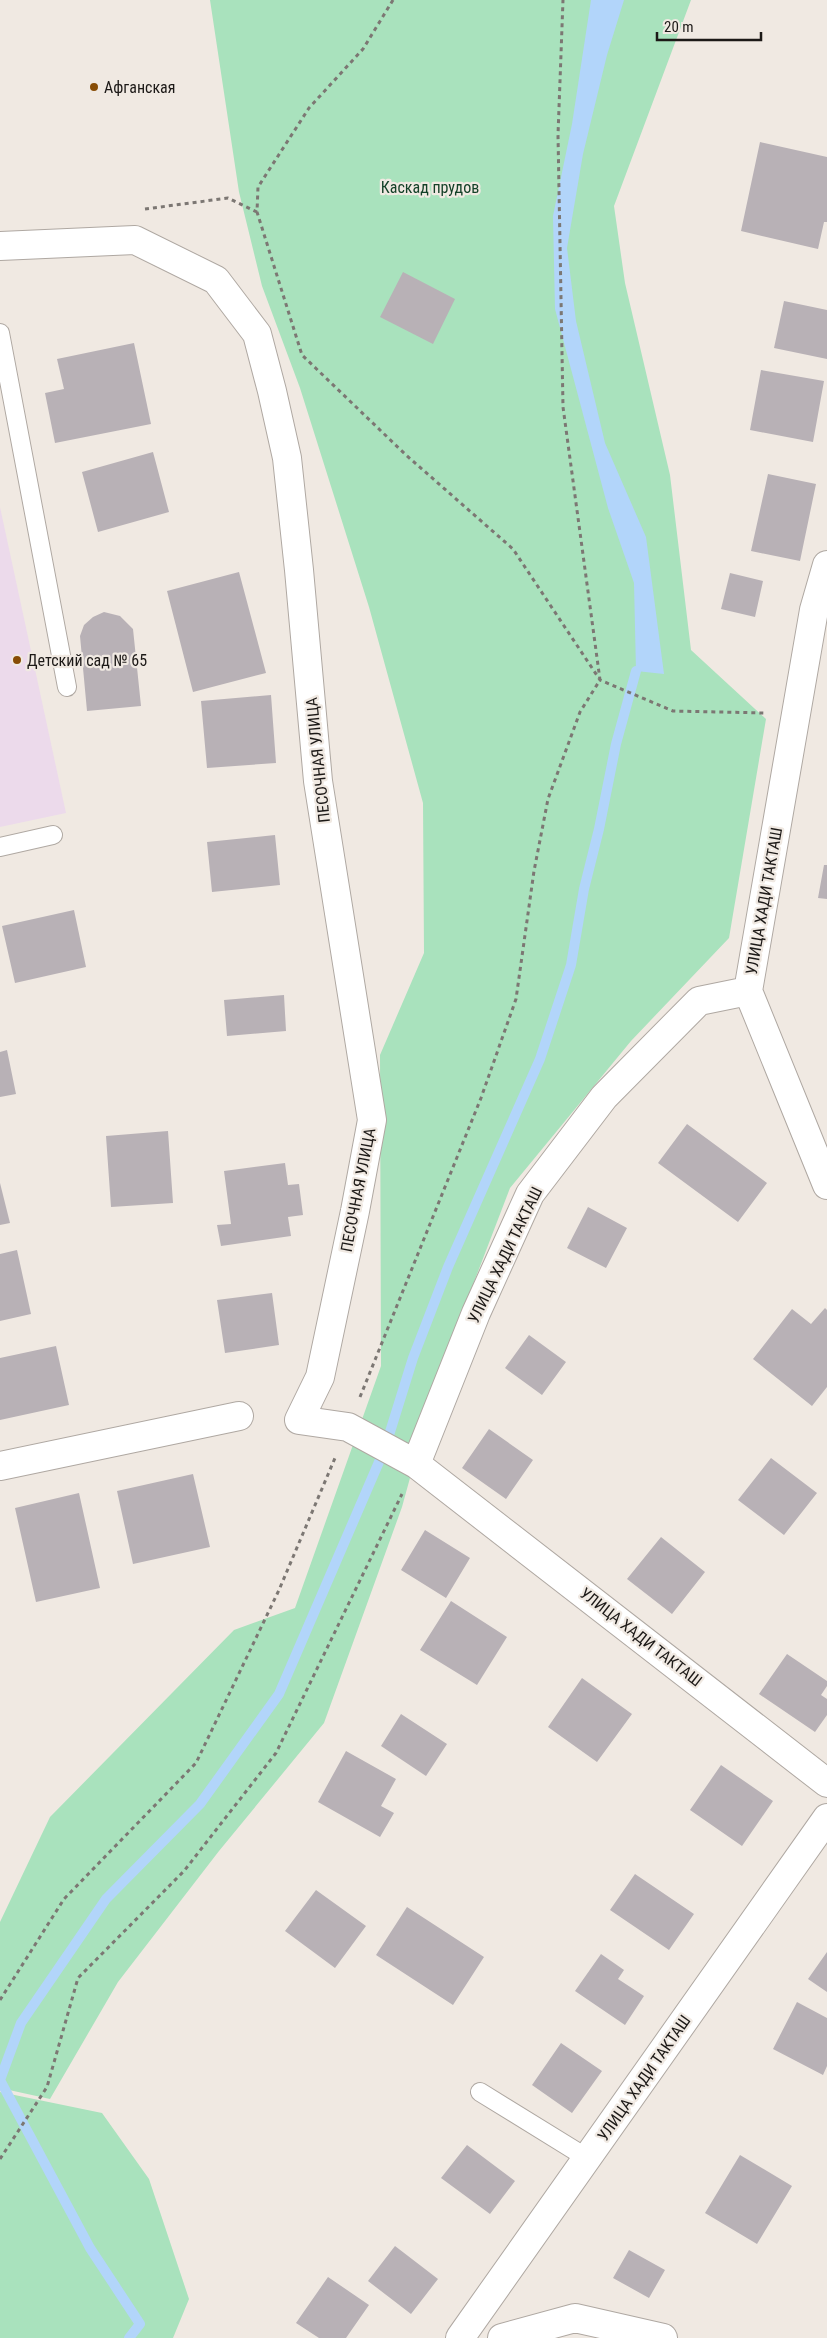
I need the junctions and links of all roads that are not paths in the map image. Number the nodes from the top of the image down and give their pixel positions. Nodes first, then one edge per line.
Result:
1 (0, 246) edge
2 (0, 333) edge
3 (827, 565) edge
4 (67, 687) dead end
5 (53, 836) dead end
6 (0, 847) edge
7 (748, 991) junction
8 (827, 1185) edge
9 (239, 1416) dead end
10 (416, 1464) junction
11 (0, 1466) edge
12 (827, 1783) edge
13 (827, 1818) edge
14 (480, 2092) dead end
15 (587, 2158) junction
16 (460, 2338) edge
17 (502, 2338) edge
18 (663, 2338) edge

1 - 10 street, ПЕСОЧНАЯ УЛИЦА
2 - 4 lane
3 - 7 street, УЛИЦА ХАДИ ТАКТАШ
5 - 6 lane
7 - 8 street
7 - 10 street, УЛИЦА ХАДИ ТАКТАШ
9 - 11 street
10 - 12 street, УЛИЦА ХАДИ ТАКТАШ
13 - 15 street, УЛИЦА ХАДИ ТАКТАШ
14 - 15 lane
15 - 16 street, УЛИЦА ХАДИ ТАКТАШ
17 - 18 street

